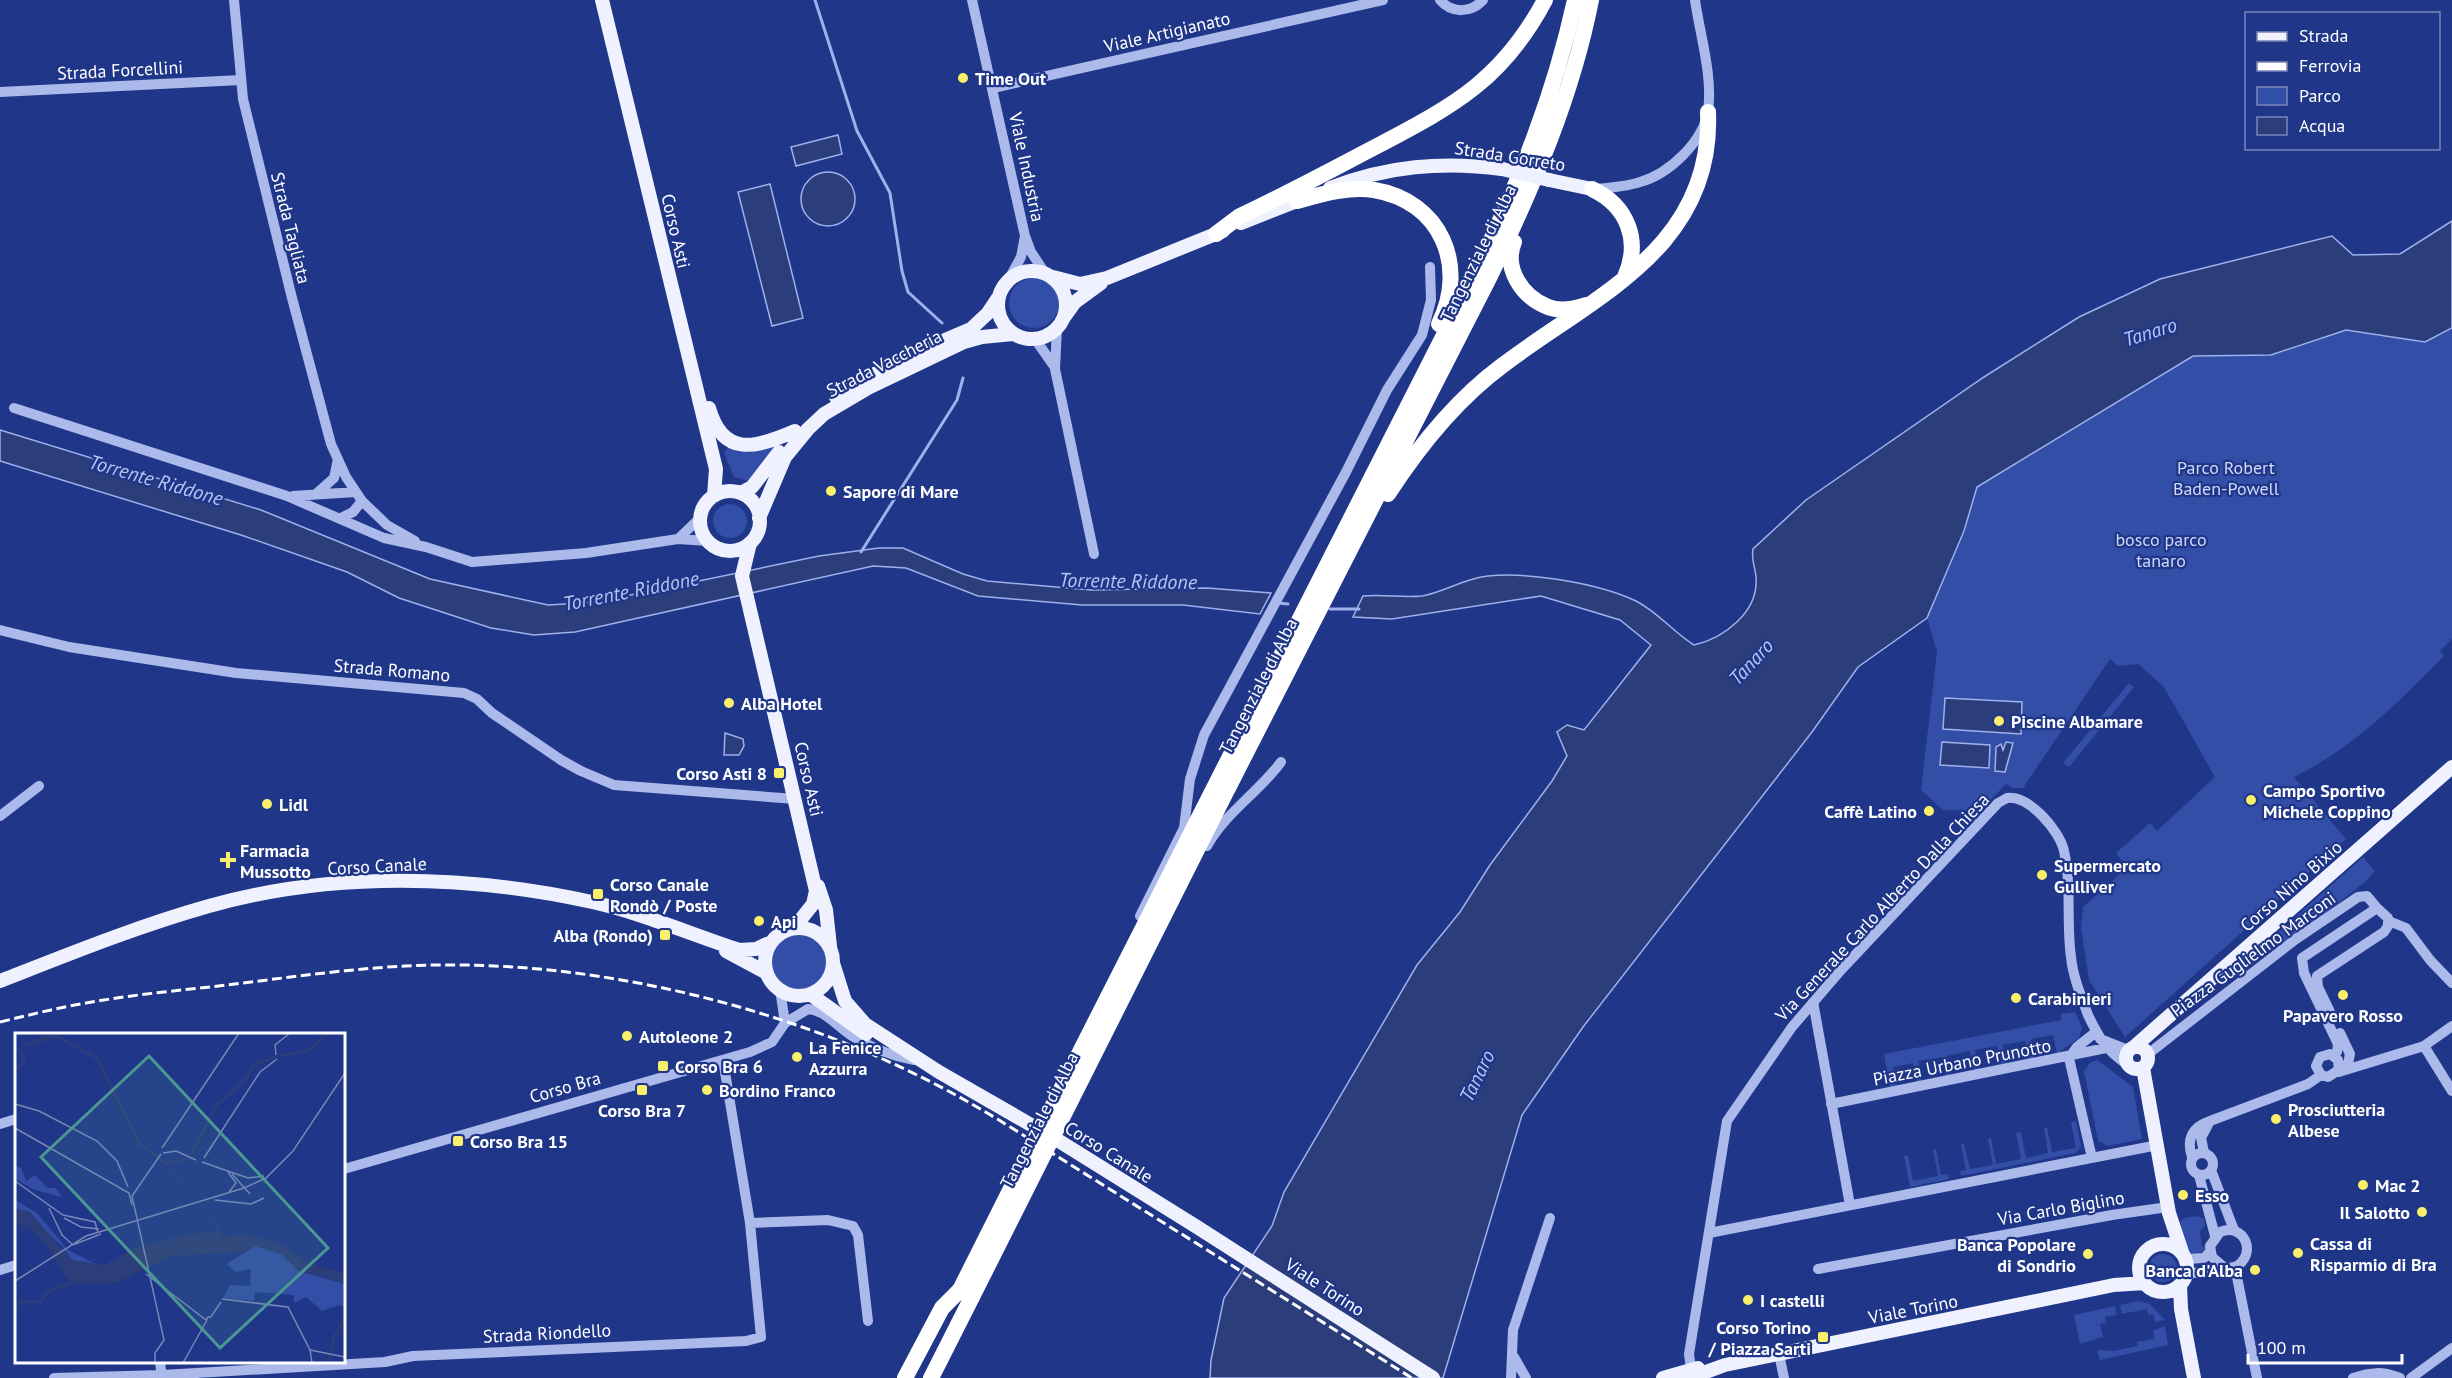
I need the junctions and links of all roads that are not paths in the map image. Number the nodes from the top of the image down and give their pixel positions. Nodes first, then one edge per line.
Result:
1 (234, 0) edge
2 (602, 0) edge
3 (972, 0) edge
4 (1383, 0) edge
5 (1440, 0) edge
6 (1483, 0) edge
7 (1545, 0) edge
8 (1575, 0) edge
9 (1591, 0) edge
10 (1695, 0) edge
11 (241, 80) junction
12 (993, 88) junction
13 (0, 92) edge
14 (1708, 112) junction
15 (1592, 189) junction
16 (1529, 195) junction
17 (1297, 201) junction
18 (656, 225) junction
19 (1216, 234) junction
20 (1025, 236) junction
21 (1430, 267) dead end
22 (1049, 275) junction
23 (1107, 278) junction
24 (1624, 278) junction
25 (1009, 279) junction
26 (998, 298) junction
27 (1596, 303) junction
28 (1065, 316) junction
29 (1057, 328) junction
30 (1013, 333) junction
31 (1035, 339) junction
32 (1055, 369) junction
33 (14, 408) dead end
34 (795, 431) junction
35 (1381, 458) junction
36 (338, 459) junction
37 (716, 469) junction
38 (738, 492) junction
39 (313, 495) junction
40 (287, 496) junction
41 (359, 496) junction
42 (714, 496) junction
43 (341, 518) junction
44 (700, 518) junction
45 (759, 518) junction
46 (678, 539) junction
47 (708, 541) junction
48 (750, 543) junction
49 (426, 547) junction
50 (721, 549) junction
51 (1094, 554) dead end
52 (1342, 562) junction
53 (742, 573) junction
54 (0, 630) edge
55 (1281, 762) dead end
56 (2452, 767) edge
57 (1222, 785) junction
58 (39, 786) dead end
59 (795, 799) junction
60 (0, 816) edge
61 (807, 851) junction
62 (2377, 908) junction
63 (2389, 921) junction
64 (794, 928) junction
65 (692, 934) junction
66 (771, 942) junction
67 (830, 948) junction
68 (833, 963) junction
69 (767, 973) junction
70 (0, 981) edge
71 (2452, 983) edge
72 (780, 989) junction
73 (810, 994) junction
74 (1813, 1002) junction
75 (2180, 1006) junction
76 (785, 1023) junction
77 (2452, 1026) edge
78 (2101, 1040) junction
79 (2424, 1046) junction
80 (2130, 1054) junction
81 (2148, 1054) junction
82 (2333, 1055) junction
83 (2069, 1058) junction
84 (723, 1060) junction
85 (914, 1060) junction
86 (2143, 1068) junction
87 (939, 1072) junction
88 (2339, 1072) junction
89 (2320, 1075) junction
90 (2452, 1091) edge
91 (1831, 1104) junction
92 (15, 1119) edge
93 (2210, 1120) junction
94 (0, 1124) edge
95 (1034, 1127) junction
96 (1059, 1141) junction
97 (2158, 1145) junction
98 (2204, 1152) junction
99 (2192, 1157) junction
100 (2092, 1158) junction
101 (345, 1169) edge
102 (2211, 1170) junction
103 (2199, 1175) junction
104 (1850, 1205) junction
105 (2168, 1210) junction
106 (1550, 1218) dead end
107 (750, 1223) junction
108 (1197, 1227) joint
109 (2234, 1230) junction
110 (1709, 1233) junction
111 (2215, 1236) junction
112 (2161, 1244) junction
113 (2210, 1252) junction
114 (2184, 1256) junction
115 (15, 1265) edge
116 (2139, 1266) junction
117 (2229, 1267) junction
118 (1818, 1269) dead end
119 (0, 1270) edge
120 (2183, 1280) junction
121 (2145, 1284) junction
122 (2114, 1285) junction
123 (2167, 1292) junction
124 (966, 1294) junction
125 (2181, 1309) junction
126 (868, 1321) dead end
127 (1511, 1345) junction
128 (2452, 1348) edge
129 (1779, 1354) junction
130 (1690, 1373) edge
131 (162, 1376) edge
132 (1512, 1377) edge
133 (54, 1378) edge
134 (905, 1378) edge
135 (917, 1378) edge
136 (931, 1378) edge
137 (943, 1378) edge
138 (1433, 1378) edge
139 (1526, 1378) edge
140 (1663, 1378) edge
141 (1784, 1378) edge
142 (2194, 1378) edge
143 (2257, 1378) edge
144 (2353, 1378) edge
145 (2400, 1378) edge
146 (2412, 1378) edge

1 - 11 street, Strada Tagliata
2 - 18 main road, Corso Asti
3 - 12 street, Viale Industria
4 - 12 street, Viale Artigianato
5 - 6 street
7 - 19 highway
8 - 35 highway, Tangenziale di Alba
9 - 16 highway, Tangenziale di Alba
10 - 14 street, Strada Gorreto
11 - 13 street, Strada Forcellini
11 - 36 street, Strada Tagliata
12 - 20 street, Viale Industria
14 - 15 street, Strada Gorreto
14 - 24 highway
15 - 17 main road, Strada Gorreto, bridge
15 - 24 highway
16 - 27 highway
16 - 52 highway, Tangenziale di Alba
17 - 19 main road, Strada Gorreto
17 - 35 highway
18 - 34 main road
18 - 37 main road, Corso Asti
19 - 23 main road, Strada Gorreto
20 - 22 street, Viale Industria
20 - 25 street, Viale Industria
21 - 95 street
22 - 23 main road, Strada Gorreto
22 - 25 main road
22 - 28 main road
23 - 28 main road, Strada Gorreto
24 - 27 highway
25 - 26 main road
26 - 30 main road
26 - 34 main road, Strada Vaccheria
27 - 52 highway
28 - 29 main road
29 - 31 main road
29 - 32 street
30 - 31 main road
30 - 45 main road, Strada Vaccheria
31 - 32 street
32 - 51 street
33 - 40 street, Strada Tagliata
34 - 38 main road, Strada Vaccheria
35 - 57 highway, Tangenziale di Alba
36 - 39 street
36 - 41 street, Strada Tagliata
37 - 38 main road
37 - 42 main road
38 - 42 main road
38 - 45 main road
39 - 40 street, Strada Tagliata
39 - 41 street, Strada Tagliata
40 - 43 street, Strada Tagliata
41 - 43 street
41 - 49 street, Strada Tagliata
42 - 44 main road
43 - 49 street, Strada Tagliata
44 - 46 street
44 - 47 main road
45 - 48 main road
46 - 47 street, Strada Tagliata
46 - 49 street, Strada Tagliata
47 - 50 main road
48 - 50 main road
48 - 53 main road
50 - 53 main road
52 - 57 highway, Tangenziale di Alba
53 - 59 main road, Corso Asti
54 - 59 street, Strada Romano
55 - 96 street
56 - 75 main road, Corso Nino Bixio
57 - 124 highway, Tangenziale di Alba, bridge
58 - 60 street
59 - 61 main road, Corso Asti
61 - 64 main road, Corso Asti
61 - 67 main road, Corso Asti
62 - 63 street, Piazza Guglielmo Marconi
62 - 81 street, Piazza Guglielmo Marconi
62 - 82 street, Piazza Guglielmo Marconi
63 - 71 street, Piazza Guglielmo Marconi
63 - 88 street
64 - 66 main road
64 - 67 main road
65 - 66 main road, Corso Canale
65 - 69 main road, Corso Canale
65 - 70 main road, Corso Canale
66 - 69 main road
67 - 68 main road
68 - 73 main road
68 - 87 main road, Corso Canale
69 - 72 main road
72 - 73 main road
72 - 76 street
73 - 85 main road, Corso Canale
74 - 78 street, Via Generale Carlo Alberto Dalla Chiesa
74 - 91 street
74 - 110 street, Via Generale Carlo Alberto Dalla Chiesa
75 - 80 main road, Corso Nino Bixio
75 - 81 main road, Corso Nino Bixio
76 - 84 street, Corso Bra
76 - 85 street, Corso Bra
77 - 79 street
78 - 80 street
78 - 83 street
78 - 83 street
79 - 88 street
79 - 90 street
80 - 81 main road
80 - 86 main road
81 - 86 main road
82 - 88 street
82 - 89 street
83 - 91 street, Piazza Urbano Prunotto
83 - 100 street, Piazza Urbano Prunotto
84 - 101 street, Corso Bra
84 - 107 street, Strada Riondello
85 - 87 main road, Corso Canale
86 - 97 main road
87 - 95 main road, Corso Canale
88 - 89 street
89 - 93 street
91 - 104 street
92 - 94 street
93 - 98 street
93 - 99 street
95 - 96 main road, Corso Canale
96 - 108 main road, Corso Canale
97 - 100 street
97 - 105 main road
98 - 99 street
98 - 102 street
99 - 103 street
100 - 104 street
102 - 103 street
102 - 109 street
103 - 111 street
104 - 110 street
105 - 112 main road
105 - 114 main road
105 - 118 street, Via Carlo Biglino
106 - 127 street
107 - 126 street
107 - 131 street, Strada Riondello
108 - 138 main road, Viale Torino
109 - 111 street
109 - 117 street
110 - 130 street, Via Generale Carlo Alberto Dalla Chiesa
111 - 113 street
112 - 114 main road
112 - 116 main road
113 - 114 street
113 - 117 street
114 - 120 main road
115 - 119 street
116 - 121 main road
116 - 122 main road, Viale Torino
117 - 120 street
117 - 143 street
120 - 123 main road
120 - 125 main road
121 - 122 main road, Viale Torino
121 - 123 main road
122 - 129 main road, Viale Torino
123 - 125 main road
124 - 134 highway
124 - 135 highway, Tangenziale di Alba
124 - 136 highway, Tangenziale di Alba
124 - 137 highway
125 - 142 main road
127 - 132 street
127 - 139 street
128 - 146 street
129 - 130 main road, Viale Torino
129 - 141 street
130 - 140 main road, Viale Torino
131 - 133 street, Strada Riondello
144 - 145 street

